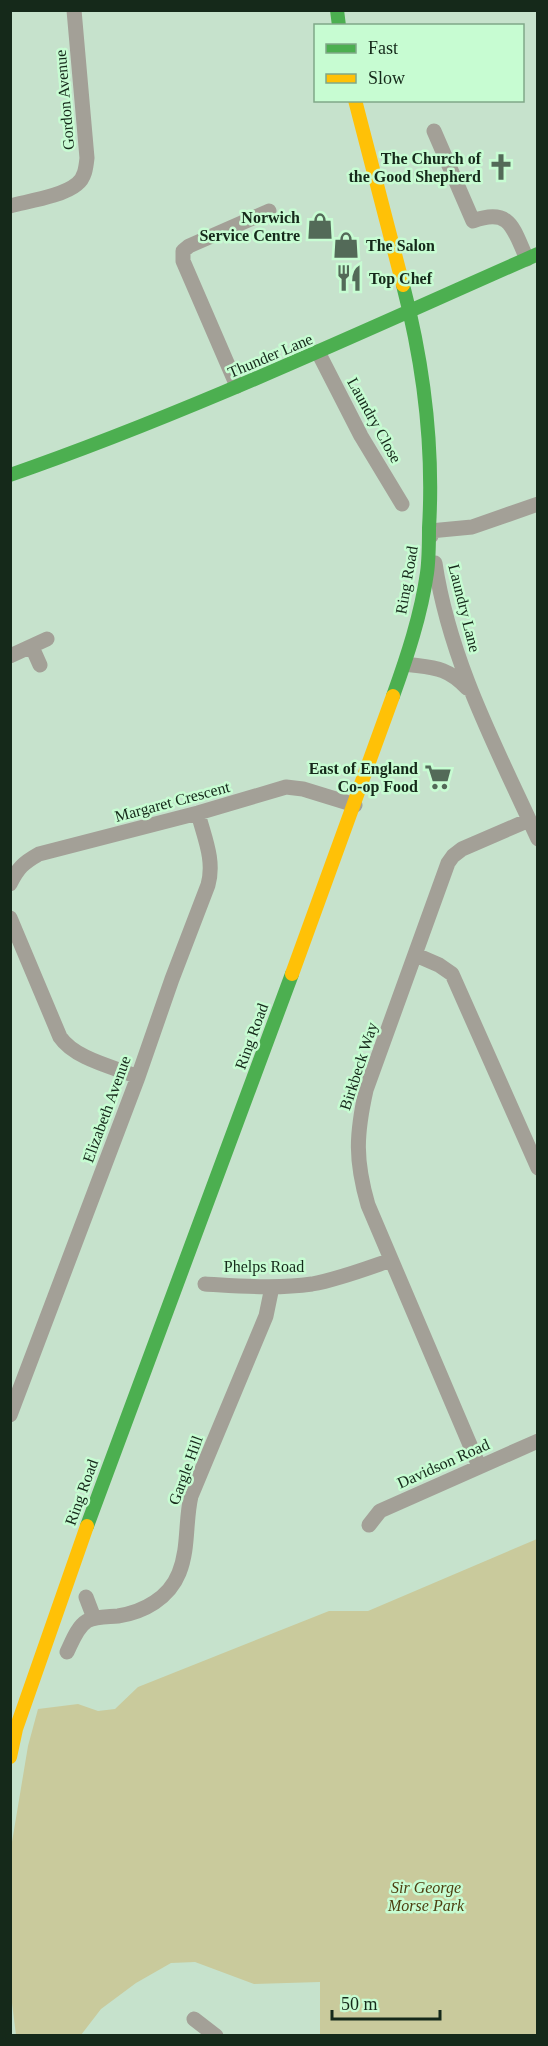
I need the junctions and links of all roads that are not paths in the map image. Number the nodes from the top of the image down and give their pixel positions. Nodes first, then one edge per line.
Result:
1 (74, 10) edge
2 (356, 102) edge
3 (434, 131) dead end
4 (10, 206) edge
5 (269, 211) dead end
6 (532, 256) edge
7 (410, 311) junction
8 (318, 352) junction
9 (237, 387) junction
10 (10, 475) edge
11 (402, 504) dead end
12 (537, 504) edge
13 (430, 531) junction
14 (47, 639) dead end
15 (32, 647) junction
16 (10, 656) edge
17 (405, 664) junction
18 (40, 665) dead end
19 (471, 693) junction
20 (355, 805) junction
21 (198, 813) junction
22 (529, 820) junction
23 (537, 840) edge
24 (10, 885) edge
25 (10, 918) edge
26 (416, 955) junction
27 (138, 1077) junction
28 (537, 1168) edge
29 (391, 1260) junction
30 (205, 1284) dead end
31 (272, 1287) junction
32 (10, 1415) edge
33 (537, 1441) edge
34 (479, 1466) junction
35 (369, 1525) dead end
36 (86, 1597) dead end
37 (94, 1618) junction
38 (67, 1652) dead end
39 (10, 1757) edge
40 (194, 2019) dead end
41 (216, 2036) edge

1 - 4 street, Gordon Avenue
2 - 7 main road, Ring Road
3 - 6 street
5 - 9 street
6 - 7 main road, Thunder Lane
7 - 8 main road, Thunder Lane
7 - 13 main road, Ring Road
8 - 9 main road, Thunder Lane
8 - 11 street, Laundry Close
9 - 10 main road, Thunder Lane
12 - 13 street
13 - 17 main road, Ring Road
13 - 19 street, Laundry Lane
14 - 15 street
15 - 16 street
15 - 18 street
17 - 19 street, Laundry Lane
17 - 20 main road, Ring Road
19 - 22 street, Laundry Lane
20 - 21 street, Margaret Crescent
20 - 39 main road, Ring Road
21 - 24 street, Margaret Crescent
21 - 27 street, Elizabeth Avenue
22 - 23 street, Laundry Lane
22 - 26 street, Birkbeck Way
25 - 27 street
26 - 28 street
26 - 29 street, Birkbeck Way
27 - 32 street, Elizabeth Avenue
29 - 31 street, Phelps Road
29 - 34 street, Birkbeck Way
30 - 31 street, Phelps Road
31 - 37 street, Gargle Hill
33 - 34 street, Davidson Road
34 - 35 street, Davidson Road
36 - 37 street
37 - 38 street
40 - 41 street

